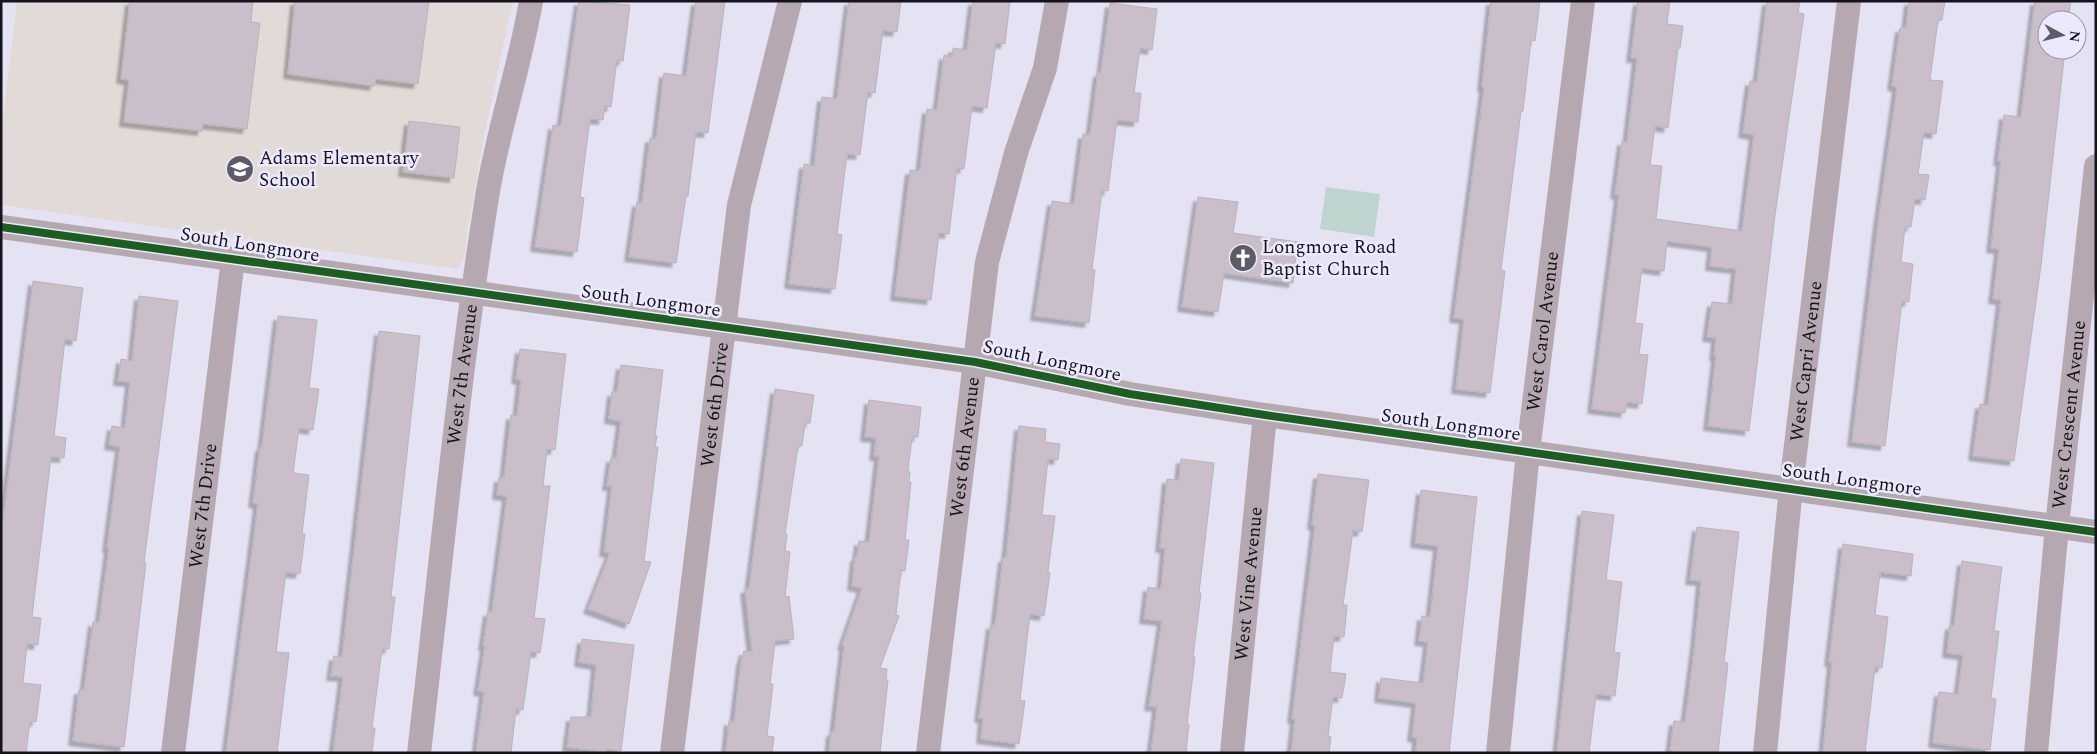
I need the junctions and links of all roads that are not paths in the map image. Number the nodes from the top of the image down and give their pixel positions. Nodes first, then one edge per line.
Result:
1 (531, 1) edge
2 (790, 1) edge
3 (1057, 1) edge
4 (1583, 1) edge
5 (1849, 1) edge
6 (2096, 166) edge
7 (1, 227) edge
8 (233, 258) junction
9 (473, 293) junction
10 (722, 328) junction
11 (975, 362) junction
12 (1265, 415) junction
13 (1528, 452) junction
14 (1791, 487) junction
15 (2057, 526) junction
16 (2096, 532) edge
17 (174, 753) edge
18 (419, 753) edge
19 (672, 753) edge
20 (928, 753) edge
21 (1232, 753) edge
22 (1498, 753) edge
23 (1766, 753) edge
24 (2036, 753) edge

1 - 9 street, West 7th Avenue
2 - 10 street, West 6th Drive
3 - 11 street, West 6th Avenue
4 - 13 street, West Carol Avenue
5 - 14 street, West Capri Avenue
6 - 15 street, West Crescent Avenue
7 - 8 street, South Longmore
8 - 9 street, South Longmore
8 - 17 street, West 7th Drive
9 - 10 street, South Longmore
9 - 18 street, West 7th Avenue
10 - 11 street, South Longmore
10 - 19 street, West 6th Drive
11 - 12 street, South Longmore
11 - 20 street, West 6th Avenue
12 - 13 street, South Longmore
12 - 21 street, West Vine Avenue
13 - 14 street, South Longmore
13 - 22 street, West Carol Avenue
14 - 15 street, South Longmore
14 - 23 street, West Capri Avenue
15 - 16 street, South Longmore
15 - 24 street, West Crescent Avenue

